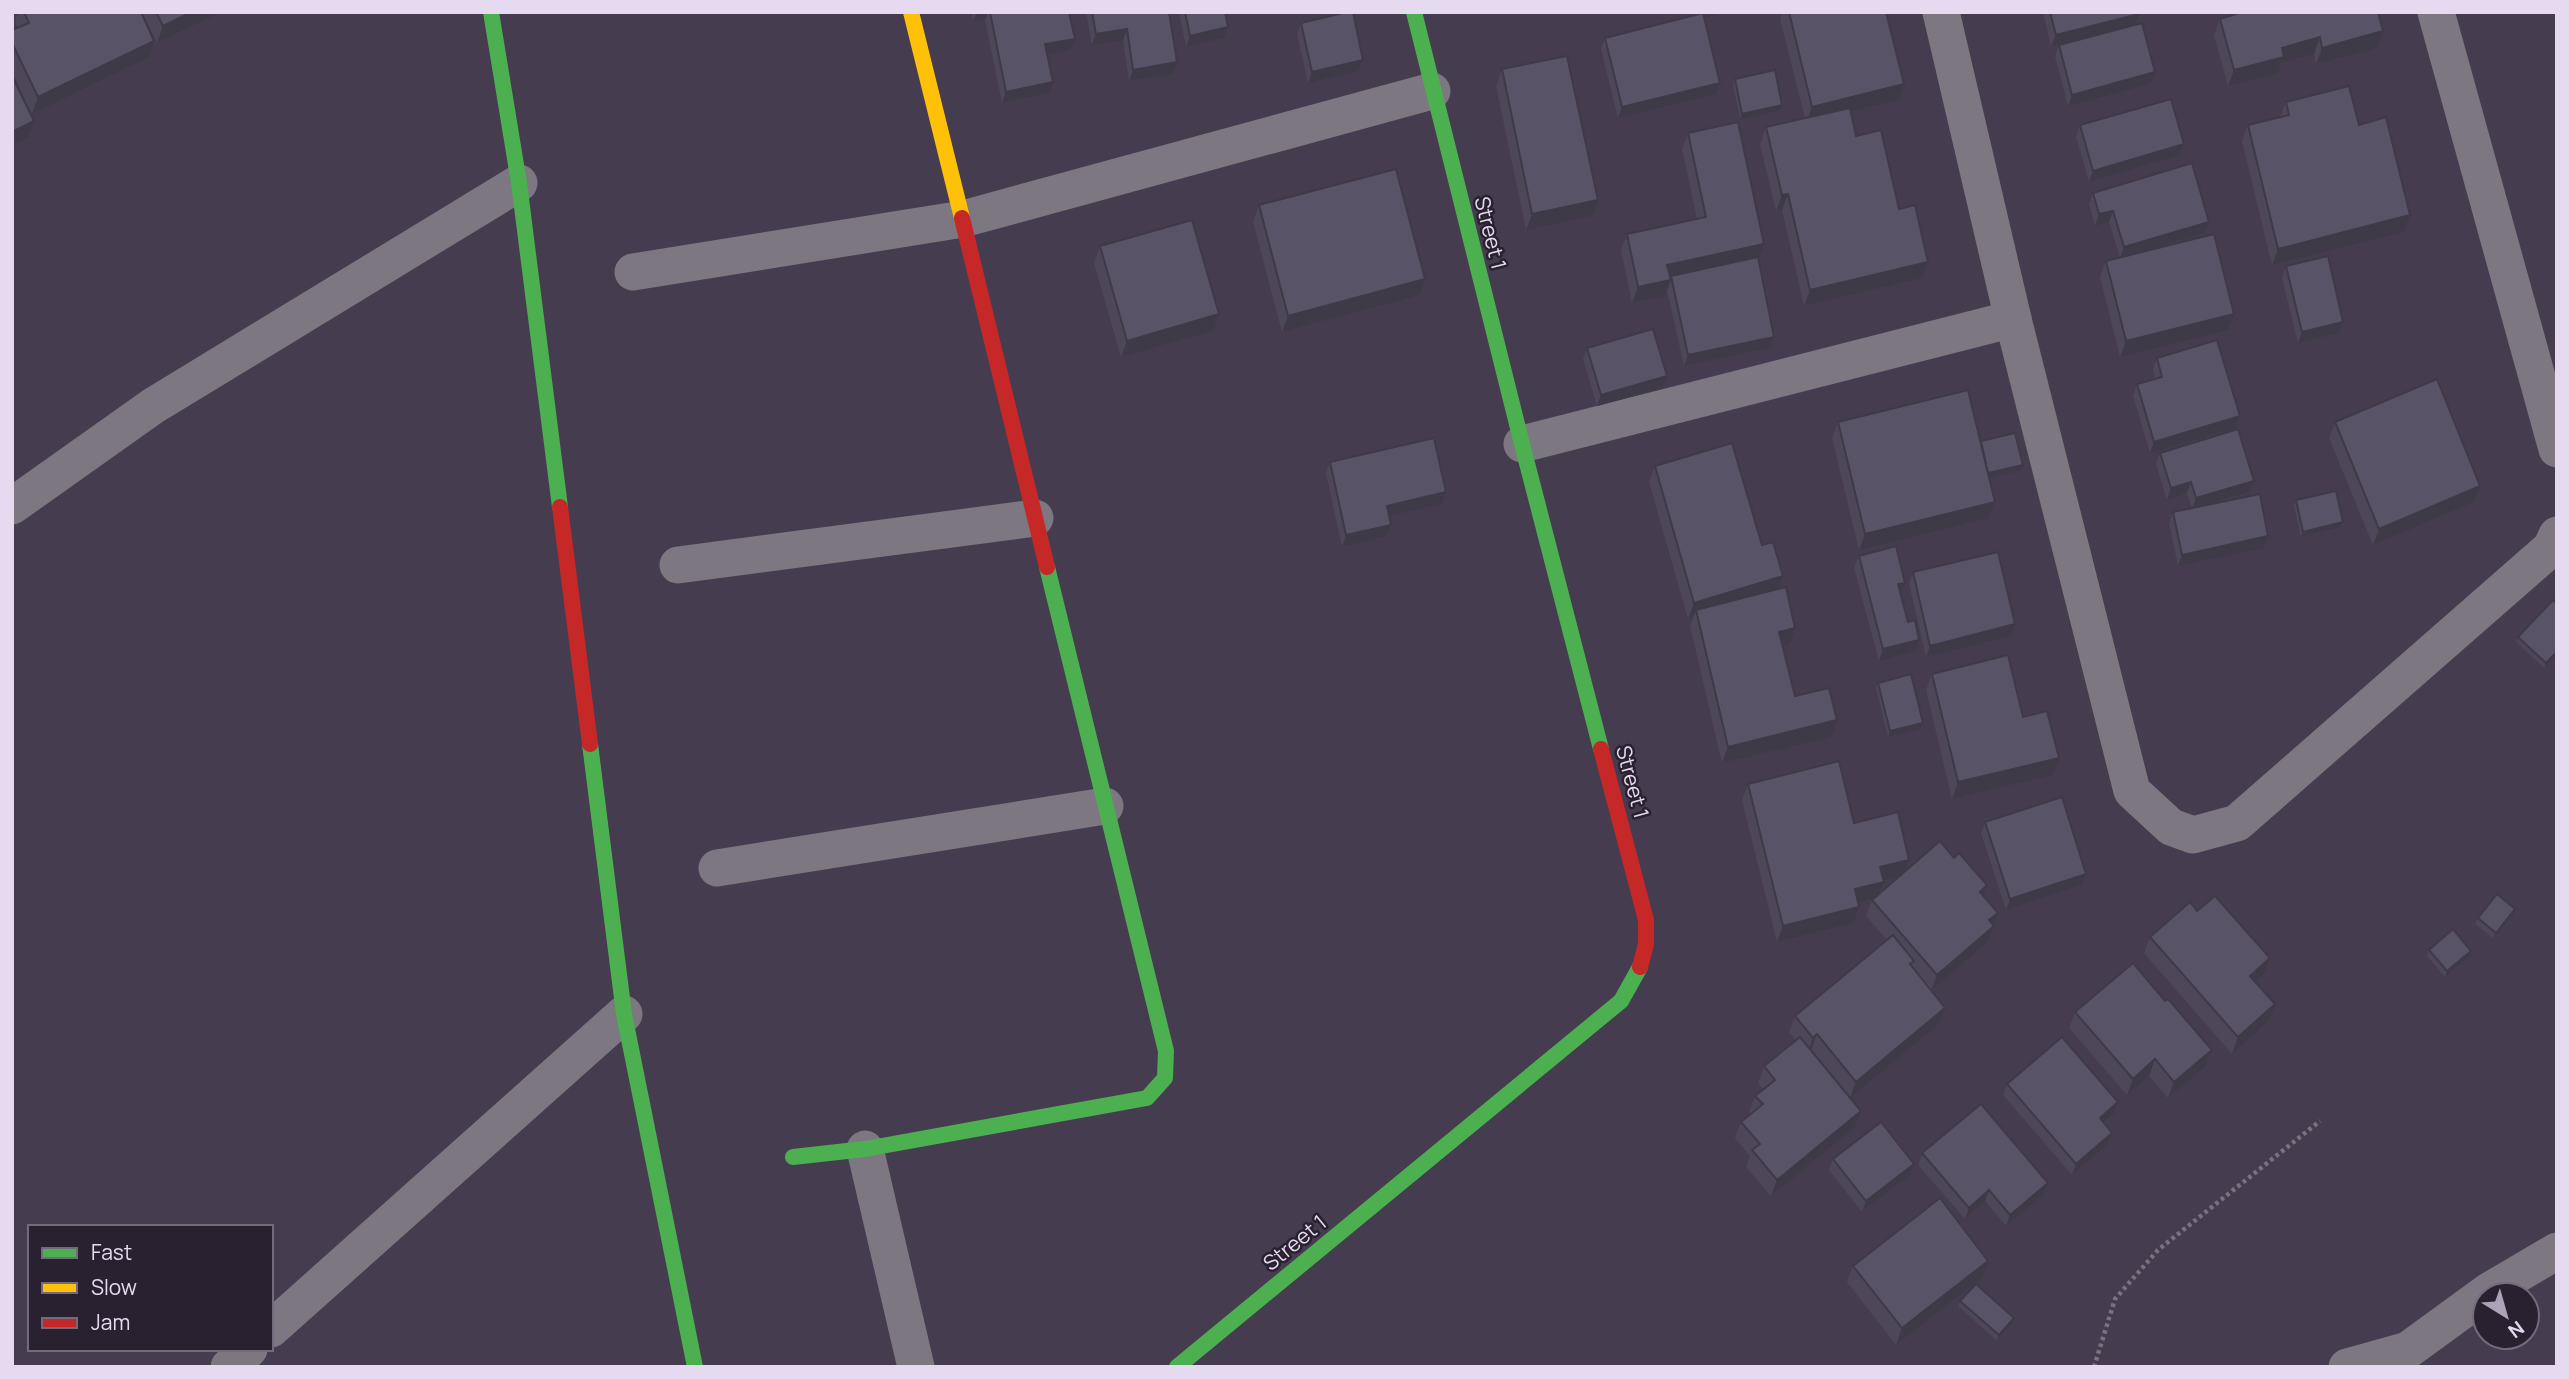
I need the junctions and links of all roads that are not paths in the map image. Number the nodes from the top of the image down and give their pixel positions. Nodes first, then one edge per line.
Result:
1 (491, 12) edge
2 (911, 12) edge
3 (1413, 12) edge
4 (1941, 12) edge
5 (2436, 12) edge
6 (1432, 92) junction
7 (519, 183) junction
8 (963, 219) junction
9 (633, 272) dead end
10 (2013, 319) junction
11 (1522, 444) junction
12 (2557, 449) edge
13 (12, 506) edge
14 (1035, 518) junction
15 (2557, 535) edge
16 (678, 565) dead end
17 (1105, 806) junction
18 (717, 868) dead end
19 (624, 1014) junction
20 (865, 1149) junction
21 (793, 1157) dead end
22 (2557, 1251) edge
23 (273, 1327) edge
24 (247, 1351) edge
25 (229, 1367) edge
26 (695, 1367) edge
27 (916, 1367) edge
28 (1177, 1367) edge
29 (2347, 1367) edge

1 - 7 street
2 - 8 street
3 - 6 street, Street 1
4 - 10 street
5 - 12 street
6 - 8 street
6 - 11 street, Street 1
7 - 13 street
7 - 19 street
8 - 9 street
8 - 14 street
10 - 11 street
10 - 15 street
11 - 28 street, Street 1
14 - 16 street
14 - 17 street
17 - 18 street
17 - 20 street
19 - 23 street
19 - 26 street
20 - 21 street
20 - 27 street
22 - 29 street
24 - 25 street

